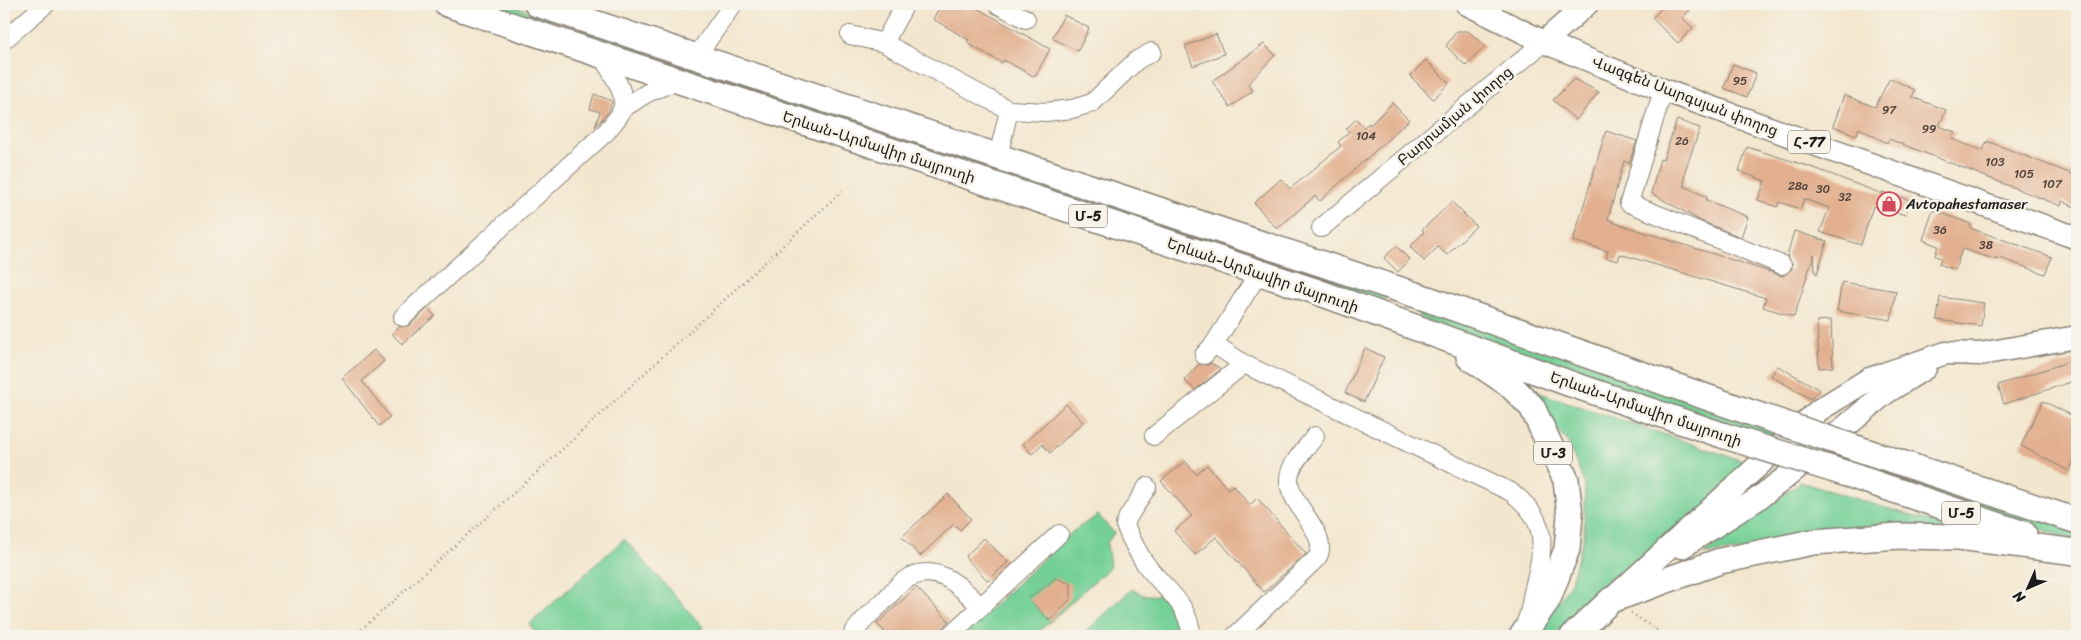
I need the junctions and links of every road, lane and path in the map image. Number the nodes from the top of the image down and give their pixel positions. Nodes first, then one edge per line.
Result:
1 (46, 4) edge
2 (447, 4) edge
3 (538, 4) edge
4 (732, 4) edge
5 (906, 4) edge
6 (997, 4) edge
7 (1467, 4) edge
8 (1587, 4) edge
9 (569, 14) junction
10 (1026, 19) dead end
11 (850, 35) dead end
12 (4, 40) edge
13 (559, 42) junction
14 (1544, 42) junction
15 (884, 43) junction
16 (1152, 52) dead end
17 (601, 55) junction
18 (696, 58) junction
19 (676, 81) junction
20 (1663, 90) junction
21 (622, 109) junction
22 (1009, 110) junction
23 (998, 157) junction
24 (842, 191) dead end
25 (1322, 228) dead end
26 (2077, 238) edge
27 (1782, 265) dead end
28 (1258, 274) junction
29 (1428, 299) junction
30 (403, 317) dead end
31 (1410, 326) junction
32 (2077, 336) edge
33 (1244, 364) junction
34 (1154, 436) dead end
35 (1315, 436) dead end
36 (1147, 487) dead end
37 (2077, 521) edge
38 (1059, 534) dead end
39 (2076, 552) edge
40 (1611, 600) junction
41 (981, 607) junction
42 (354, 636) edge
43 (852, 636) edge
44 (949, 636) edge
45 (1192, 636) edge
46 (1234, 636) edge
47 (1521, 636) edge
48 (1573, 636) edge
49 (1662, 636) edge

1 - 12 street
2 - 13 highway, Երևան-Արմավիր մայրուղի / Մ-5
3 - 9 highway, Երևան-Արմավիր մայրուղի / Մ-5
4 - 18 street
5 - 15 street
6 - 10 street
7 - 14 main road, Վազգեն Սարգսյան փողոց / Հ-77
8 - 14 main road, Բաղրամյան փողոց
9 - 13 highway
9 - 18 highway, Երևան-Արմավիր մայրուղի / Մ-5
11 - 15 street
13 - 17 highway, Երևան-Արմավիր մայրուղի / Մ-5
14 - 20 main road, Վազգեն Սարգսյան փողոց / Հ-77
14 - 25 street, Բաղրամյան փողոց
15 - 22 street
16 - 22 street
17 - 19 highway, Երևան-Արմավիր մայրուղի / Մ-5
17 - 21 street
18 - 23 highway, Երևան-Արմավիր մայրուղի / Մ-5
19 - 21 street
19 - 28 highway, Երևան-Արմավիր մայրուղի / Մ-5
20 - 26 main road, Վազգեն Սարգսյան փողոց / Հ-77
20 - 27 street
21 - 30 street
22 - 23 street
23 - 29 highway, Երևան-Արմավիր մայրուղի / Մ-5
24 - 42 path
28 - 31 highway, Երևան-Արմավիր մայրուղի / Մ-5
28 - 33 street
29 - 31 highway
29 - 37 highway, Երևան-Արմավիր մայրուղի / Մ-5, bridge
31 - 39 highway, Երևան-Արմավիր մայրուղի / Մ-5, bridge
31 - 47 highway, Մ-3
32 - 40 main road
33 - 34 street
33 - 47 street
35 - 46 street
36 - 45 street
38 - 41 street
39 - 40 highway
40 - 48 highway
40 - 49 path
41 - 43 street
41 - 44 street

